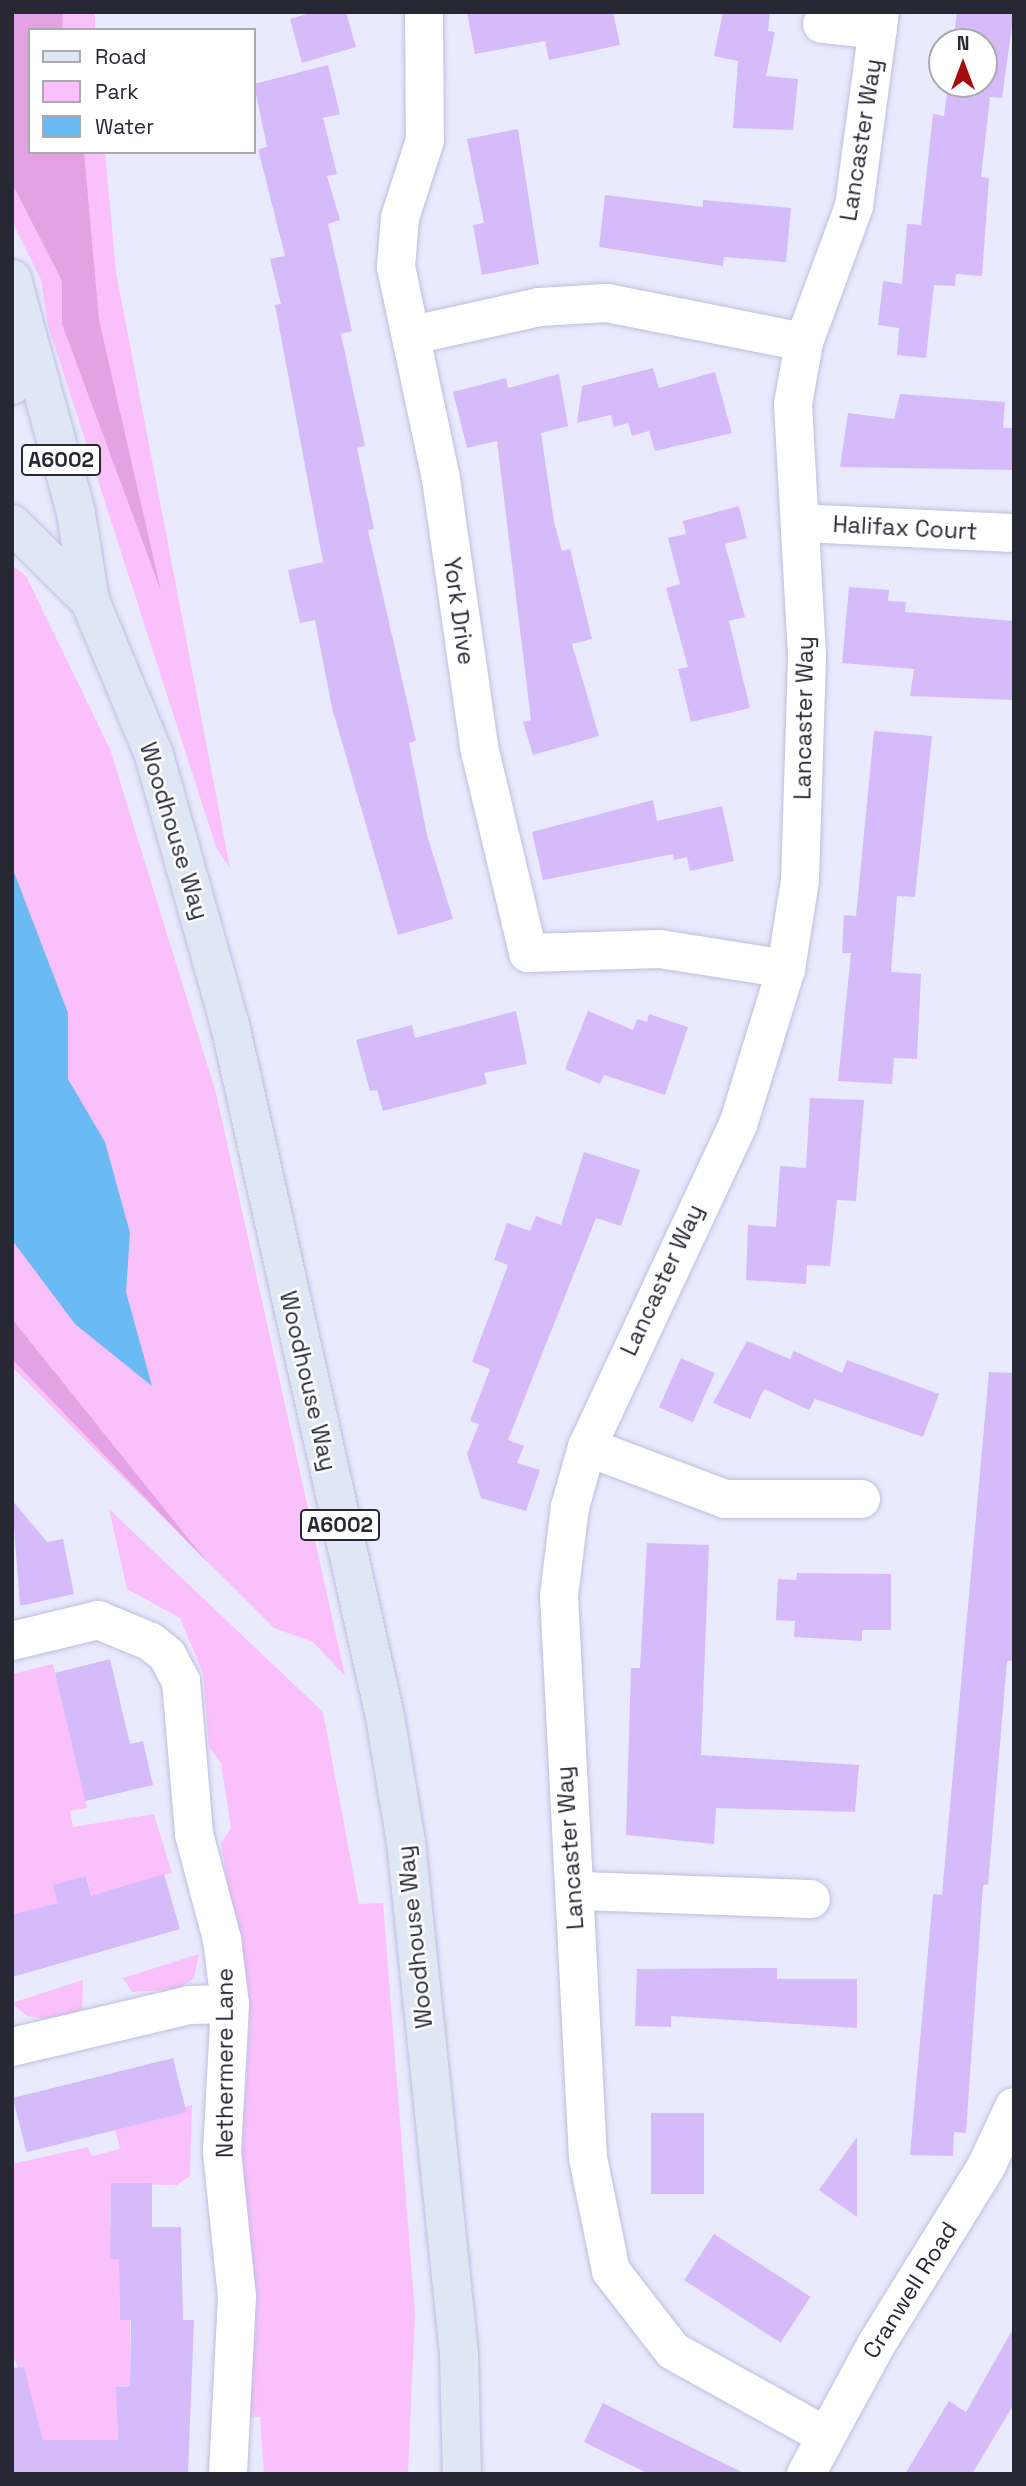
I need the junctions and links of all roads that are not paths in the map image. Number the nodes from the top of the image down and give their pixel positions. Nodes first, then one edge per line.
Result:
1 (424, 12) edge
2 (879, 21) edge
3 (822, 24) dead end
4 (12, 279) edge
5 (23, 320) junction
6 (413, 335) junction
7 (804, 342) junction
8 (12, 385) edge
9 (800, 523) junction
10 (12, 524) edge
11 (1010, 533) dead end
12 (90, 601) junction
13 (786, 969) junction
14 (587, 1447) junction
15 (861, 1499) dead end
16 (12, 1641) edge
17 (578, 1891) junction
18 (811, 1899) dead end
19 (230, 2004) junction
20 (12, 2047) edge
21 (1014, 2107) edge
22 (824, 2435) junction
23 (228, 2474) edge
24 (462, 2474) edge
25 (806, 2474) edge

1 - 6 street, York Drive
2 - 3 street, Lancaster Way
2 - 7 street, Lancaster Way
4 - 5 main road, A6002
5 - 8 main road, A6002
5 - 12 main road, Woodhouse Way / A6002
6 - 7 street
6 - 13 street, York Drive
7 - 9 street, Lancaster Way
9 - 11 street, Halifax Court
9 - 13 street, Lancaster Way
10 - 12 main road, Woodhouse Way / A6002
12 - 24 main road, Woodhouse Way / A6002
13 - 14 street, Lancaster Way
14 - 15 street
14 - 17 street, Lancaster Way
16 - 19 street, Nethermere Lane
17 - 18 street
17 - 22 street, Lancaster Way
19 - 20 street
19 - 23 street, Nethermere Lane
21 - 22 street, Cranwell Road
22 - 25 street, Cranwell Road

